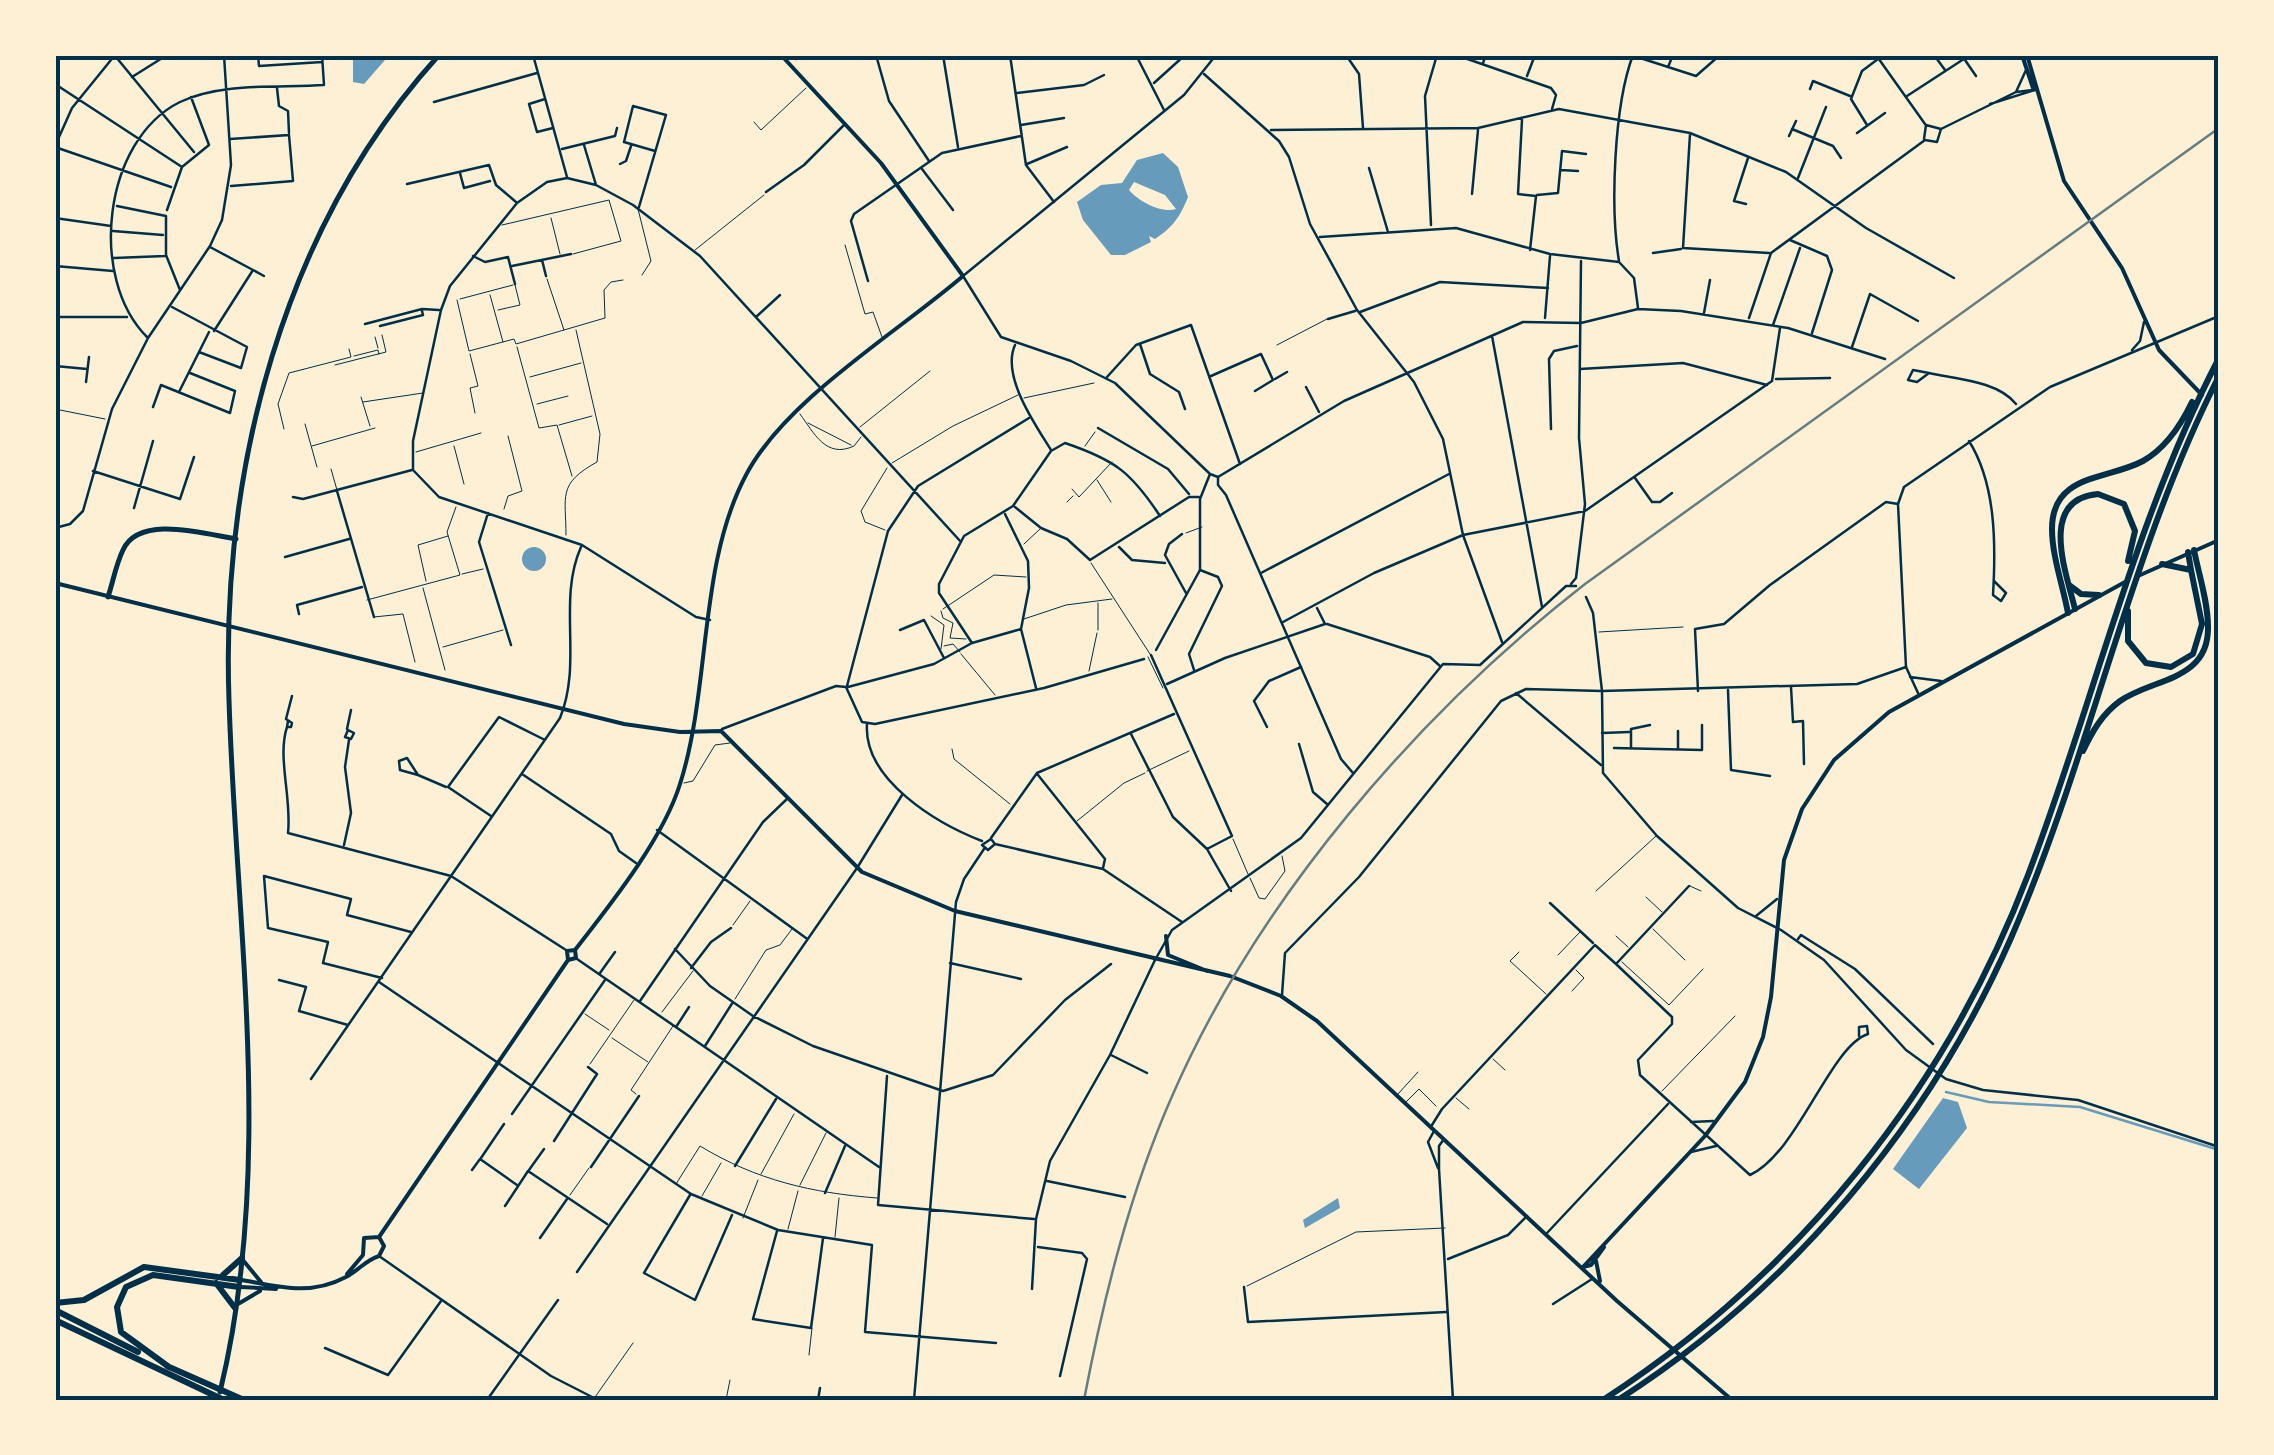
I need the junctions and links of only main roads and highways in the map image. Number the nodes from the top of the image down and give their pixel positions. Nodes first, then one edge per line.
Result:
1 (439, 55) edge
2 (781, 55) edge
3 (2027, 56) edge
4 (2034, 90) junction
5 (2219, 358) edge
6 (2219, 376) edge
7 (2208, 390) junction
8 (2198, 403) junction
9 (2214, 403) dead end
10 (236, 538) junction
11 (2219, 540) edge
12 (2191, 551) junction
13 (2162, 564) junction
14 (2191, 570) junction
15 (55, 583) edge
16 (2069, 584) junction
17 (2124, 585) junction
18 (108, 596) junction
19 (2099, 596) junction
20 (2130, 598) junction
21 (2072, 611) junction
22 (692, 732) junction
23 (2071, 774) junction
24 (1166, 936) road end
25 (575, 950) junction
26 (568, 960) junction
27 (1208, 971) junction
28 (379, 1237) junction
29 (1608, 1241) junction
30 (366, 1256) junction
31 (1598, 1257) junction
32 (242, 1258) junction
33 (1582, 1268) junction
34 (216, 1280) junction
35 (239, 1283) junction
36 (1602, 1286) junction
37 (265, 1287) junction
38 (55, 1302) edge
39 (235, 1308) junction
40 (55, 1310) edge
41 (55, 1320) edge
42 (169, 1367) junction
43 (221, 1400) edge
44 (244, 1400) edge
45 (1602, 1400) edge
46 (1618, 1400) edge
47 (1732, 1400) edge

1 - 10 main road
2 - 22 main road
3 - 4 main road
3 - 4 main road
4 - 9 main road
5 - 7 highway
6 - 7 highway
7 - 8 highway
7 - 8 highway
8 - 17 highway
8 - 20 highway
8 - 21 highway
10 - 18 main road
10 - 32 main road
11 - 12 main road
12 - 13 main road
12 - 14 highway
12 - 23 highway
13 - 14 highway
13 - 19 main road
14 - 20 highway
15 - 18 main road
16 - 17 highway
16 - 19 highway
16 - 21 highway
17 - 45 highway
18 - 22 main road
19 - 21 main road
20 - 23 highway
21 - 29 main road
22 - 25 main road
22 - 27 main road
23 - 46 highway
24 - 27 main road
25 - 26 main road
25 - 26 main road
26 - 28 main road
27 - 33 main road
28 - 30 main road
28 - 30 main road
29 - 31 main road
29 - 33 main road
30 - 37 main road
31 - 33 main road
31 - 36 main road
32 - 34 highway
32 - 35 main road
32 - 37 main road
33 - 36 main road
34 - 35 highway
34 - 38 highway
34 - 39 highway
34 - 42 highway
35 - 37 main road
35 - 39 main road
36 - 47 main road
37 - 39 main road
39 - 43 main road
40 - 42 highway
41 - 43 highway
42 - 44 highway

